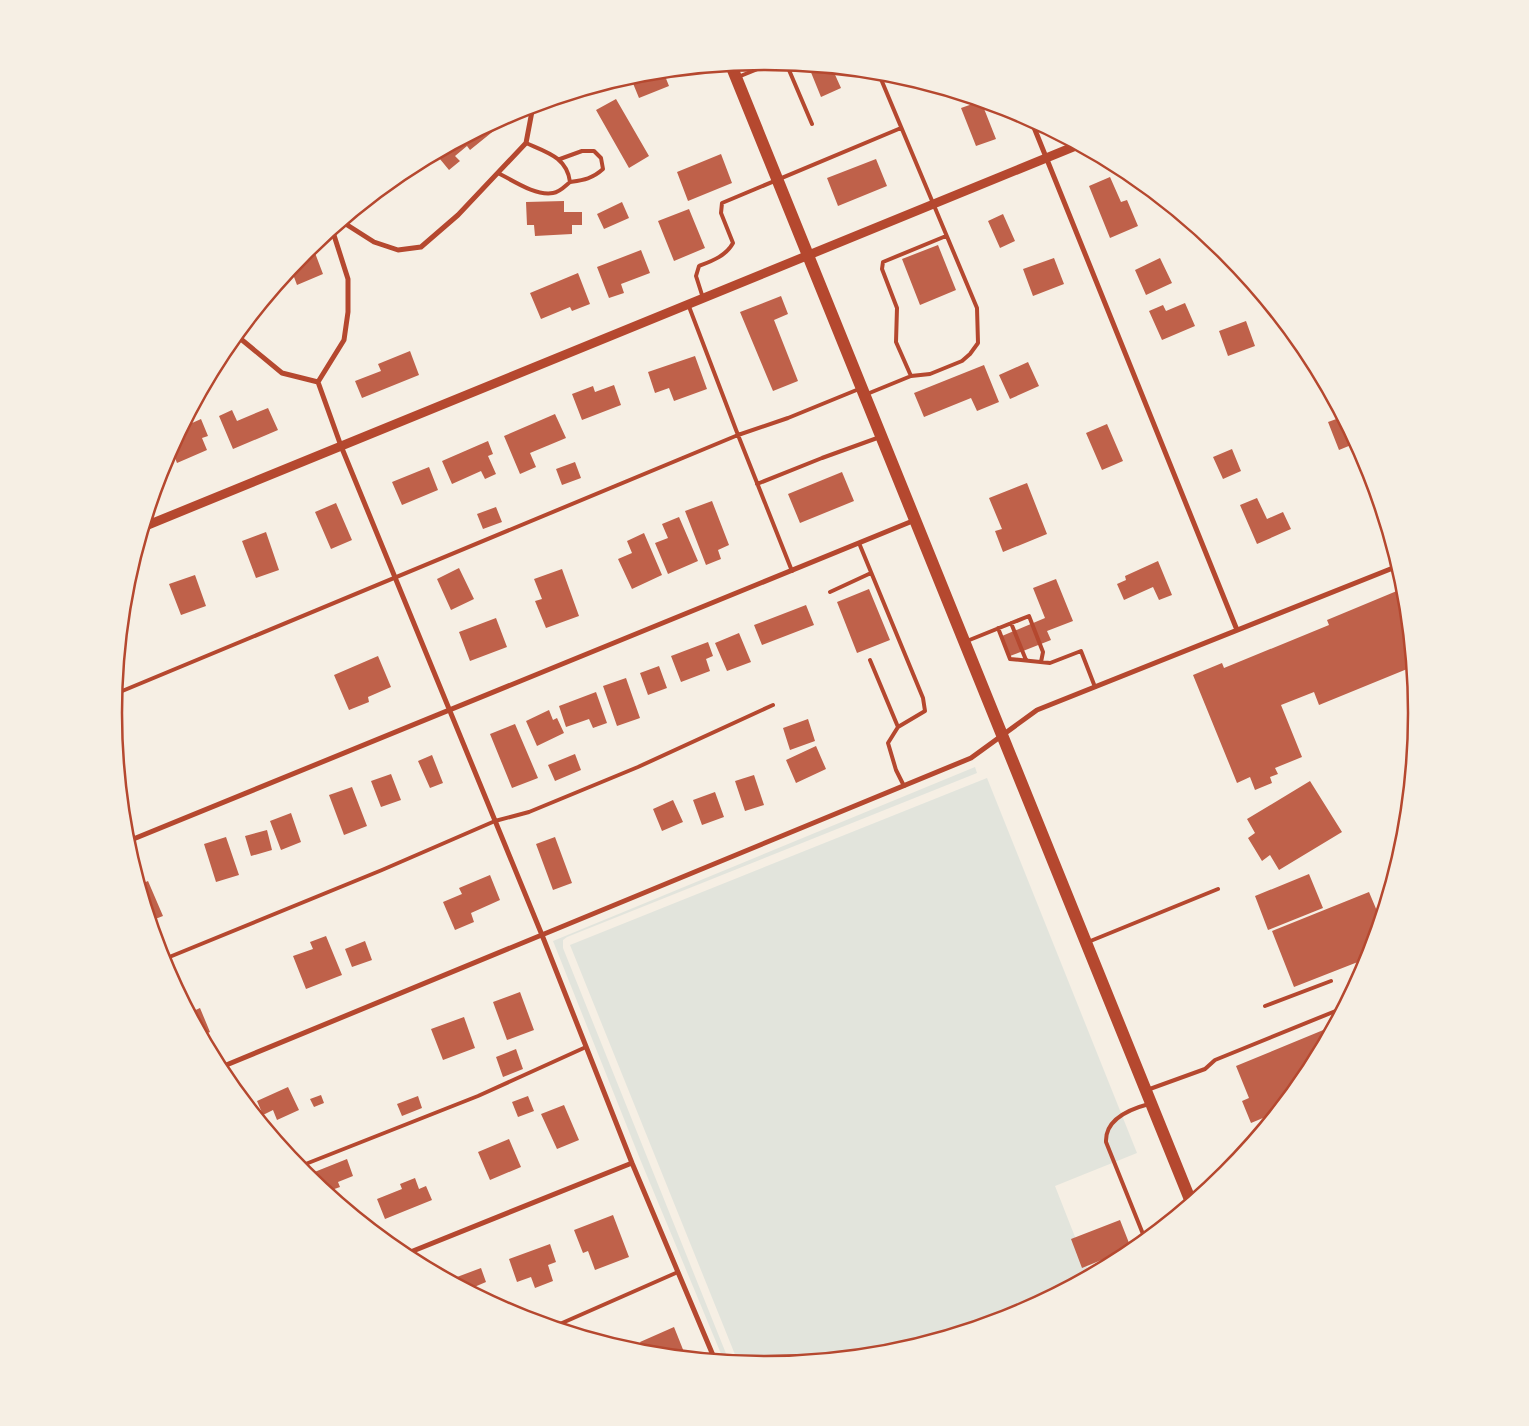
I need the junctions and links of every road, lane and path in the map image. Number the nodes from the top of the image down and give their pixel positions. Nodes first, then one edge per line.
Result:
1 (753, 70) edge
2 (733, 71) edge
3 (789, 71) edge
4 (736, 78) junction
5 (881, 81) edge
6 (533, 113) edge
7 (812, 124) dead end
8 (900, 128) junction
9 (1034, 129) edge
10 (526, 142) junction
11 (1071, 148) edge
12 (1046, 158) junction
13 (560, 159) junction
14 (498, 173) junction
15 (777, 179) junction
16 (570, 182) junction
17 (933, 204) junction
18 (347, 225) edge
19 (334, 236) edge
20 (946, 236) junction
21 (809, 255) junction
22 (703, 298) junction
23 (688, 304) junction
24 (242, 340) edge
25 (912, 376) junction
26 (318, 382) junction
27 (864, 391) junction
28 (738, 435) junction
29 (882, 436) junction
30 (341, 446) junction
31 (757, 484) junction
32 (915, 520) junction
33 (151, 523) edge
34 (859, 543) junction
35 (1391, 569) edge
36 (792, 571) junction
37 (871, 573) junction
38 (395, 578) junction
39 (830, 592) dead end
40 (1011, 623) junction
41 (998, 628) junction
42 (1237, 630) junction
43 (964, 642) junction
44 (870, 660) dead end
45 (1026, 660) junction
46 (1041, 662) junction
47 (1095, 687) junction
48 (123, 691) edge
49 (773, 705) dead end
50 (449, 711) junction
51 (898, 727) junction
52 (1002, 735) junction
53 (904, 786) junction
54 (495, 821) junction
55 (134, 839) edge
56 (1218, 890) dead end
57 (542, 935) junction
58 (1086, 943) junction
59 (169, 957) edge
60 (1331, 980) dead end
61 (1265, 1006) dead end
62 (1333, 1012) edge
63 (586, 1047) junction
64 (227, 1065) edge
65 (1146, 1090) junction
66 (1151, 1103) junction
67 (632, 1162) junction
68 (306, 1164) edge
69 (1188, 1196) edge
70 (1143, 1233) edge
71 (412, 1251) edge
72 (678, 1272) junction
73 (562, 1323) edge
74 (712, 1354) edge

1 - 4 lane
2 - 4 main road
3 - 7 lane
4 - 15 main road
5 - 8 lane
6 - 10 street
8 - 15 lane
8 - 17 lane
9 - 12 street
10 - 13 lane
10 - 14 street
11 - 12 street
12 - 17 street
12 - 42 street
13 - 16 lane
13 - 16 lane
14 - 16 lane
14 - 18 street
15 - 21 main road
15 - 22 lane
17 - 20 lane
17 - 21 street
19 - 26 street
20 - 25 lane
20 - 25 lane
21 - 22 street
21 - 27 main road
22 - 23 street
23 - 28 lane
23 - 30 street
24 - 26 street
25 - 27 lane
26 - 30 street
27 - 28 lane
27 - 29 main road
28 - 31 lane
28 - 38 lane
29 - 31 lane
29 - 32 main road
30 - 33 street
30 - 38 street
31 - 36 lane
32 - 34 street
32 - 43 main road
34 - 36 street
34 - 37 lane
35 - 42 street
36 - 50 street
37 - 39 lane
37 - 51 lane
38 - 48 lane
38 - 50 street
40 - 41 lane
40 - 45 lane
40 - 46 lane
41 - 43 lane
41 - 45 lane
42 - 47 street
43 - 52 main road
44 - 51 lane
45 - 46 lane
46 - 47 lane
47 - 52 street
49 - 54 lane
50 - 54 street
50 - 55 street
51 - 53 lane
52 - 53 street
52 - 58 main road
53 - 57 street
54 - 57 street
54 - 59 lane
56 - 58 lane
57 - 63 street
57 - 64 street
58 - 65 main road
60 - 61 lane
62 - 65 lane
63 - 67 street
63 - 68 lane
65 - 66 main road
66 - 69 main road
66 - 70 lane
67 - 71 street
67 - 72 street
72 - 73 lane
72 - 74 street

